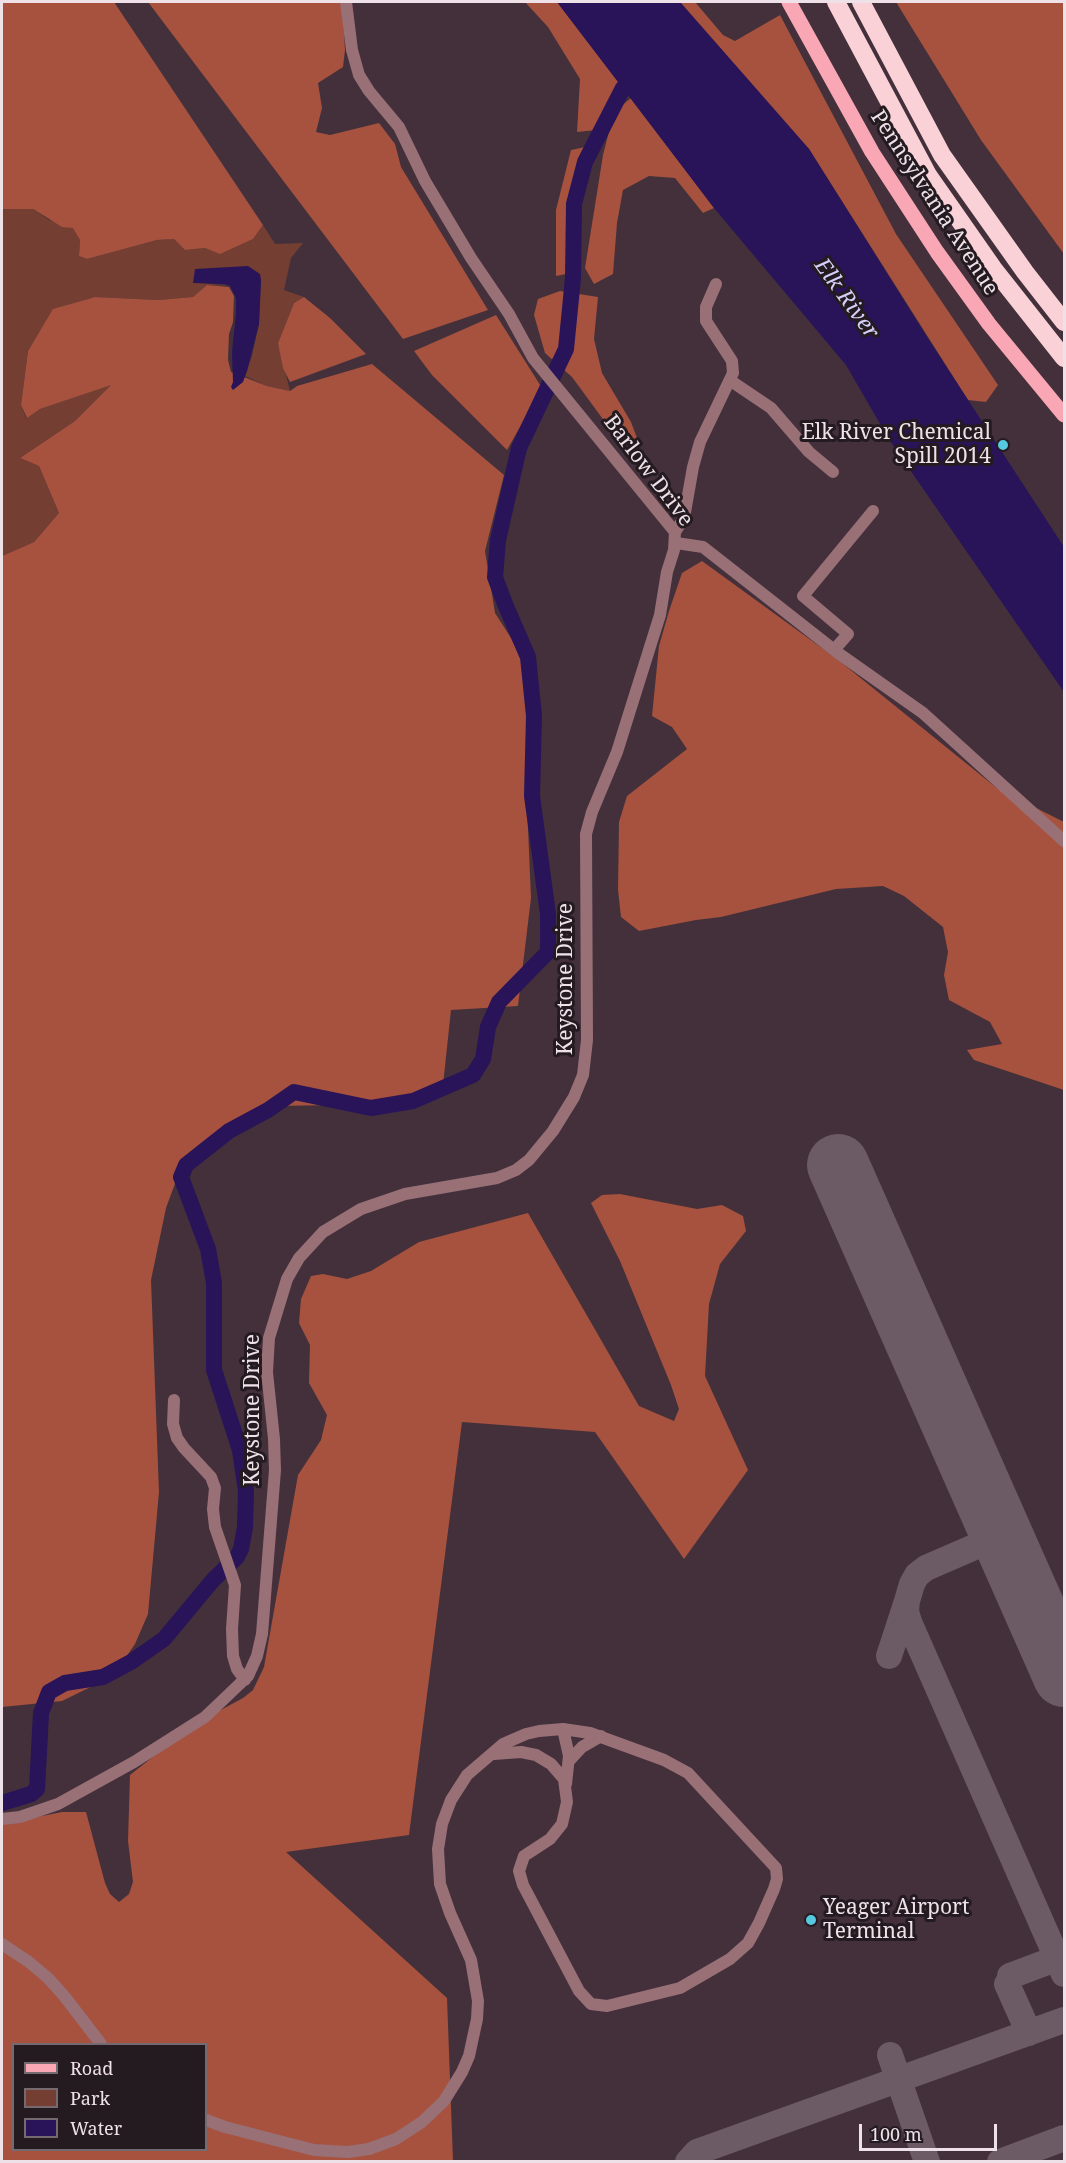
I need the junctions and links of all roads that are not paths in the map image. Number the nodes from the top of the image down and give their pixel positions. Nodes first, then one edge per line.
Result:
1 (346, 2) edge
2 (789, 2) edge
3 (836, 2) edge
4 (861, 2) edge
5 (716, 284) dead end
6 (1065, 322) edge
7 (1065, 358) edge
8 (730, 381) junction
9 (1065, 415) edge
10 (833, 472) dead end
11 (873, 511) dead end
12 (675, 537) junction
13 (834, 650) junction
14 (1065, 841) edge
15 (174, 1400) dead end
16 (245, 1680) junction
17 (563, 1729) junction
18 (601, 1736) junction
19 (494, 1754) junction
20 (569, 1761) junction
21 (565, 1785) junction
22 (2, 1819) edge
23 (2, 1944) edge
24 (100, 2043) edge
25 (207, 2120) edge

1 - 12 street, Barlow Drive
2 - 9 main road, Pennsylvania Avenue
3 - 7 highway
4 - 6 highway
5 - 8 street
8 - 10 street
8 - 12 street, Keystone Drive
11 - 13 street
12 - 13 street, Barlow Drive
12 - 16 street, Keystone Drive
13 - 14 street, Barlow Drive
15 - 16 street
16 - 22 street, Keystone Drive
17 - 18 street
17 - 19 street
17 - 20 street
18 - 20 street
18 - 21 street
19 - 21 street
19 - 25 street
20 - 21 street
23 - 24 street

